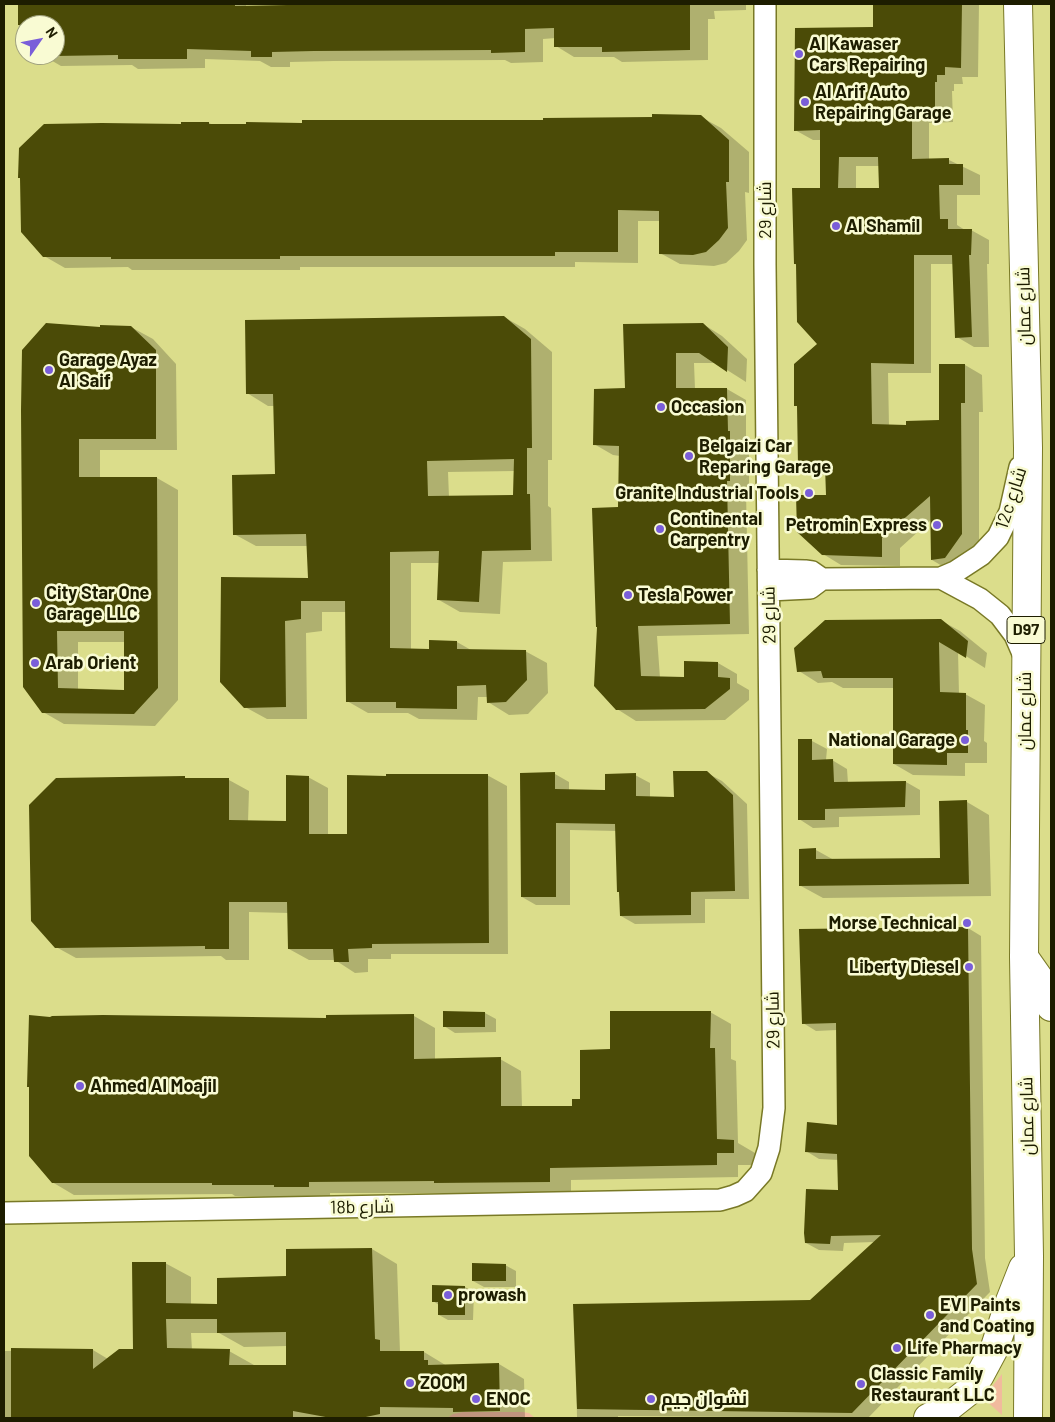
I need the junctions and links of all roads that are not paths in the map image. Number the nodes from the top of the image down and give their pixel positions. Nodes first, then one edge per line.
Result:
1 (765, 4) edge
2 (1018, 4) edge
3 (1028, 448) junction
4 (941, 578) junction
5 (768, 580) junction
6 (1025, 659) junction
7 (1024, 958) junction
8 (1051, 1008) edge
9 (720, 1200) joint
10 (4, 1213) edge
11 (1029, 1256) junction
12 (928, 1418) edge
13 (1028, 1418) edge

1 - 5 street, شارع 29
2 - 3 main road, شارع عمان / D97
3 - 4 street, 12c شارع
3 - 6 main road, شارع عمان / D97
4 - 5 street, 12c شارع
4 - 6 street, 12c شارع
5 - 9 street, شارع 29
6 - 7 main road, شارع عمان / D97
7 - 8 main road
7 - 11 main road, شارع عمان / D97
9 - 10 street, 18b شارع
11 - 12 main road
11 - 13 main road, شارع عمان / D97

